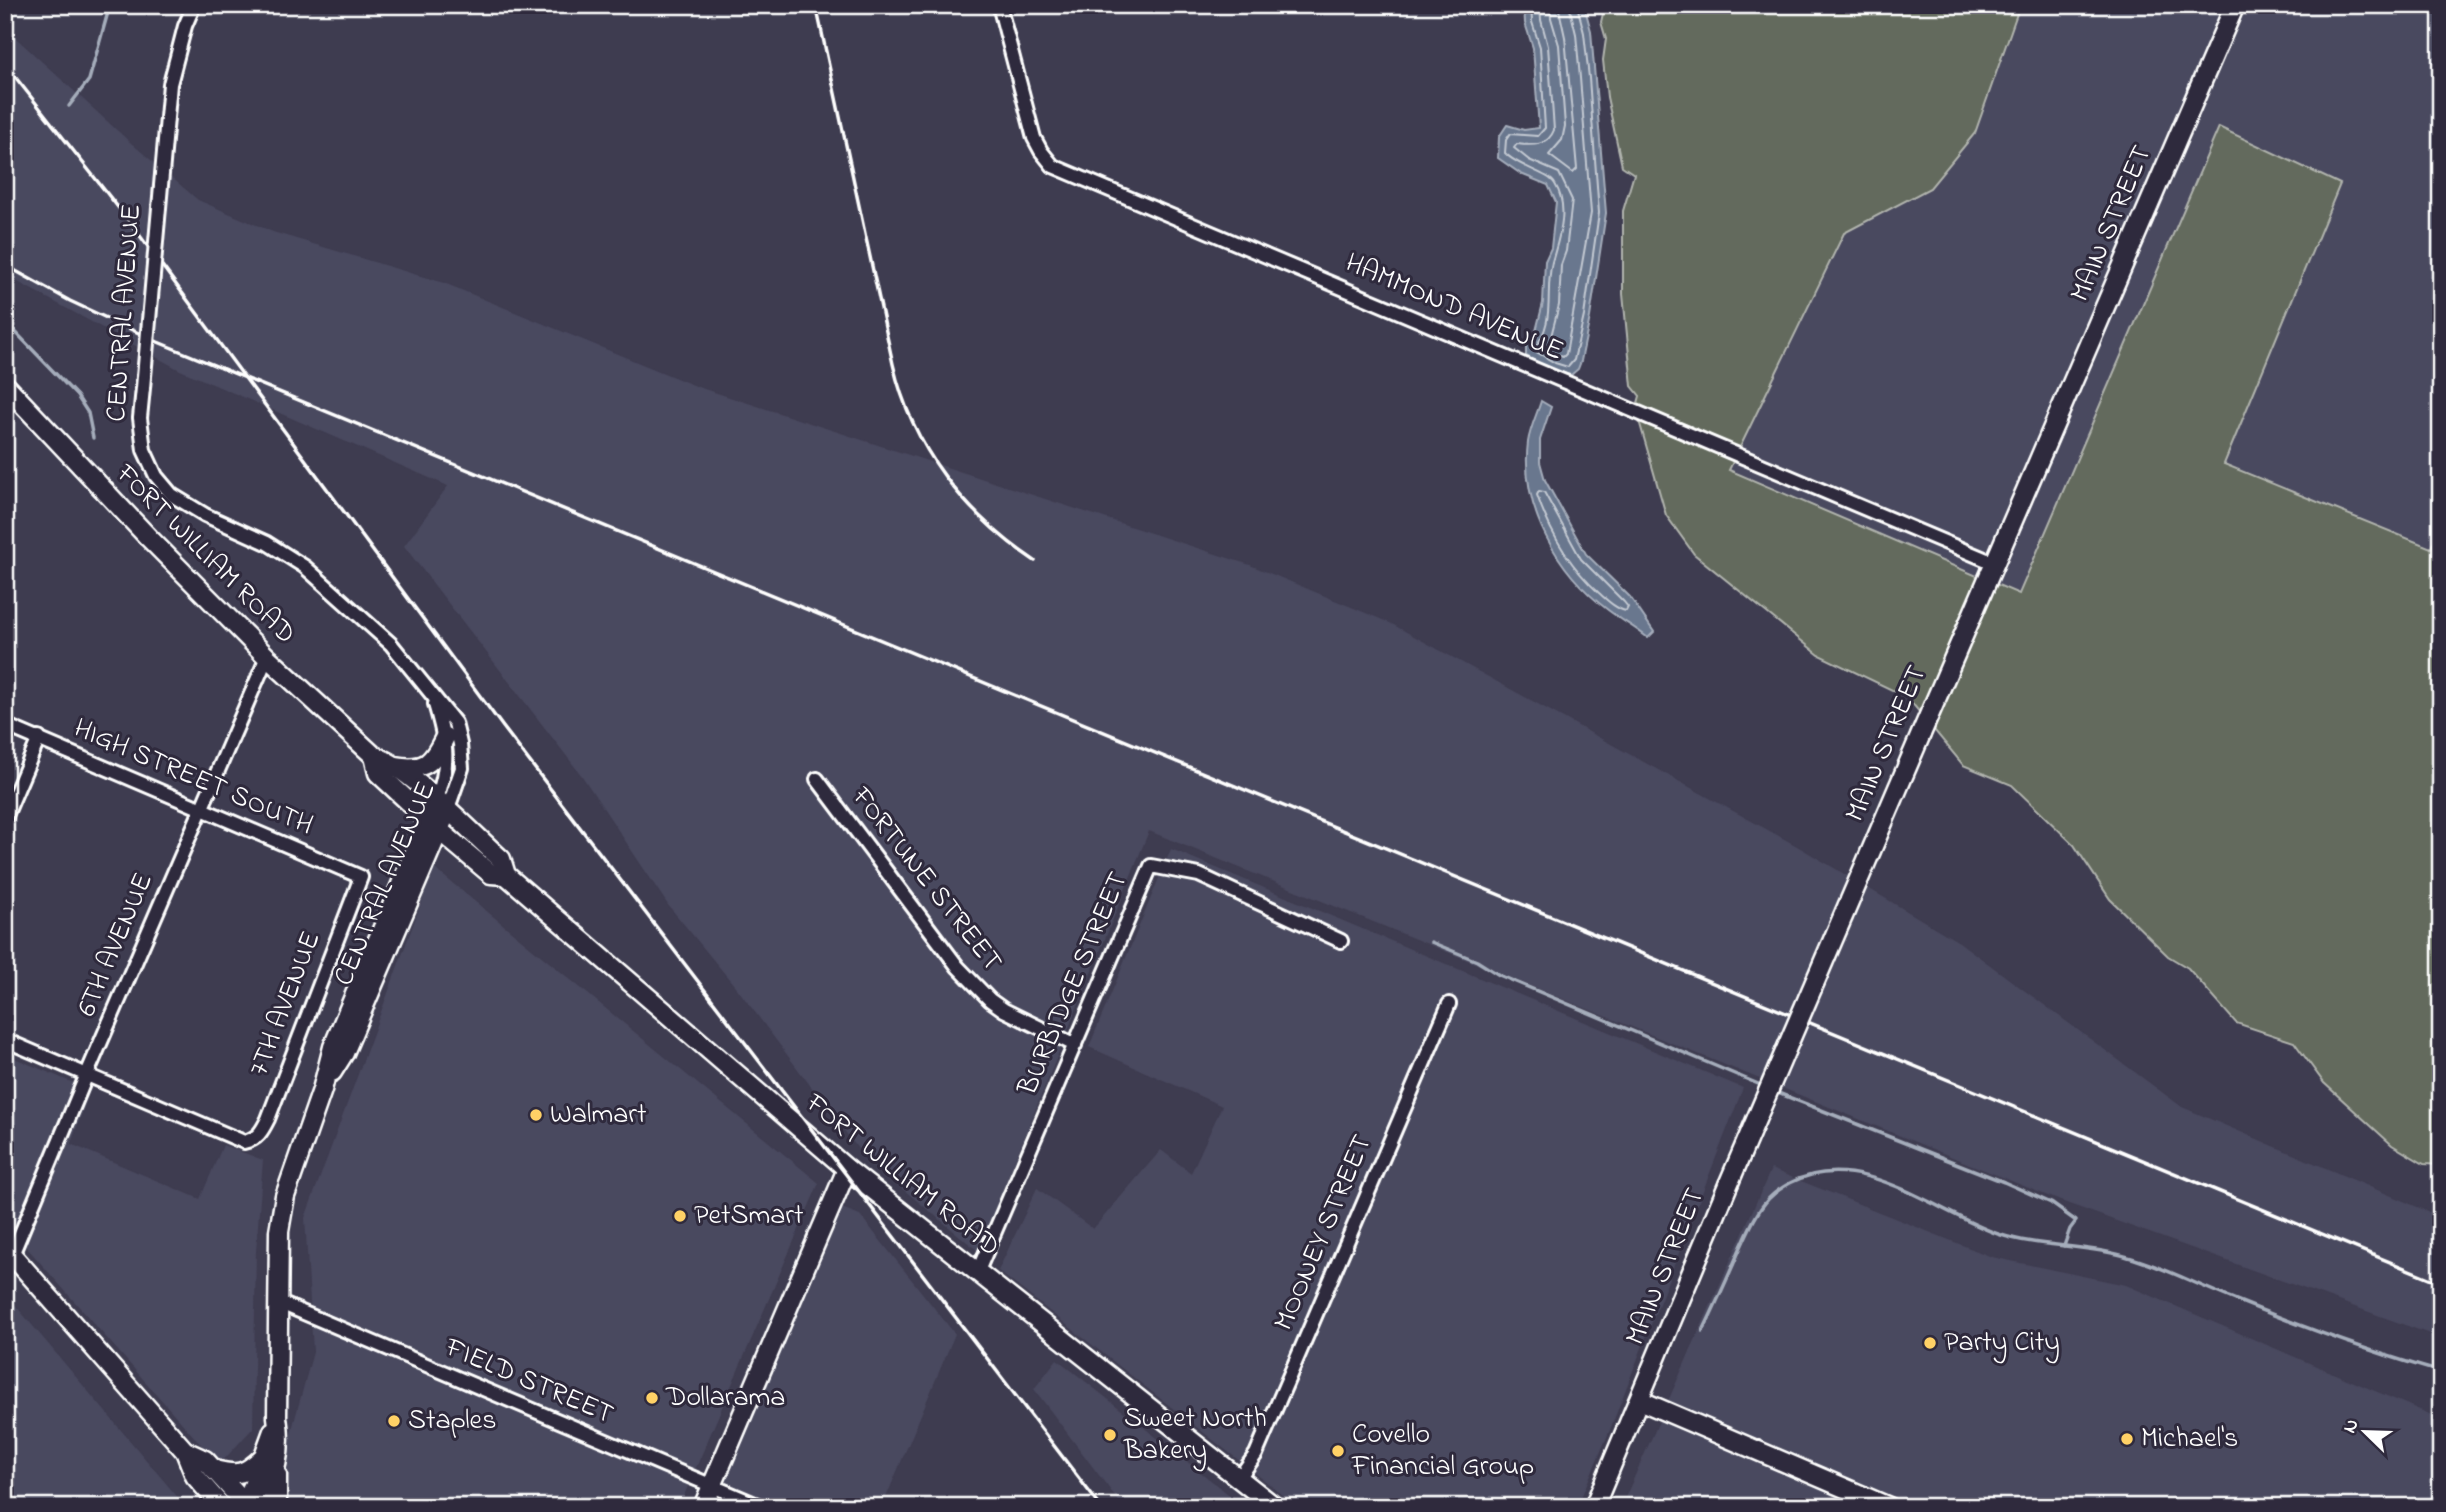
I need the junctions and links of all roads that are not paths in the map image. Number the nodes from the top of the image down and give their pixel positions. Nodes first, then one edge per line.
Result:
1 (194, 5) edge
2 (999, 5) edge
3 (2235, 5) edge
4 (5, 385) edge
5 (1994, 563) junction
6 (267, 657) junction
7 (433, 696) junction
8 (5, 725) edge
9 (444, 737) junction
10 (38, 738) junction
11 (374, 756) junction
12 (395, 766) junction
13 (817, 779) dead end
14 (442, 806) junction
15 (201, 810) junction
16 (5, 818) edge
17 (434, 825) junction
18 (506, 875) junction
19 (361, 877) joint
20 (1341, 941) dead end
21 (1449, 1004) dead end
22 (5, 1040) edge
23 (1075, 1045) junction
24 (87, 1074) junction
25 (847, 1169) junction
26 (9, 1251) edge
27 (978, 1271) junction
28 (278, 1302) junction
29 (1639, 1400) junction
30 (185, 1451) junction
31 (272, 1459) junction
32 (214, 1470) junction
33 (1239, 1478) junction
34 (712, 1485) junction
35 (248, 1506) edge
36 (222, 1507) edge
37 (277, 1507) edge
38 (703, 1507) edge
39 (762, 1507) edge
40 (1275, 1507) edge
41 (1594, 1507) edge
42 (1889, 1507) edge

1 - 7 street, CENTRAL AVENUE, bridge
2 - 5 street, HAMMOND AVENUE
3 - 5 main road, MAIN STREET
4 - 6 main road, FORT WILLIAM ROAD
5 - 29 main road, MAIN STREET, bridge
6 - 11 main road, FORT WILLIAM ROAD
6 - 15 street, 6TH AVENUE
7 - 9 street, CENTRAL AVENUE
7 - 14 street, CENTRAL AVENUE
8 - 10 street, HIGH STREET SOUTH
9 - 12 main road
9 - 14 street, CENTRAL AVENUE
10 - 15 street, HIGH STREET SOUTH
10 - 16 street
11 - 12 main road, FORT WILLIAM ROAD
11 - 17 main road, FORT WILLIAM ROAD
12 - 14 main road, FORT WILLIAM ROAD
13 - 23 street, FORTUNE STREET
14 - 17 main road, CENTRAL AVENUE
14 - 18 main road, FORT WILLIAM ROAD
15 - 19 street, HIGH STREET SOUTH
15 - 24 street, 6TH AVENUE
17 - 18 main road, FORT WILLIAM ROAD
17 - 28 main road, CENTRAL AVENUE
18 - 25 main road, FORT WILLIAM ROAD
19 - 24 street, 7TH AVENUE
20 - 23 street, BURBIDGE STREET
21 - 33 street, MOONEY STREET
22 - 24 street
23 - 27 street, BURBIDGE STREET
24 - 26 street, 6TH AVENUE
25 - 27 main road, FORT WILLIAM ROAD
25 - 34 main road
26 - 30 main road
27 - 33 main road, FORT WILLIAM ROAD
28 - 31 main road, CENTRAL AVENUE
28 - 34 street, FIELD STREET
29 - 41 main road, MAIN STREET
29 - 42 main road
30 - 32 main road
30 - 36 main road
31 - 32 main road
31 - 35 main road, CENTRAL AVENUE
31 - 37 main road
32 - 35 main road
33 - 40 main road, FORT WILLIAM ROAD
34 - 38 main road
34 - 39 street, FIELD STREET

